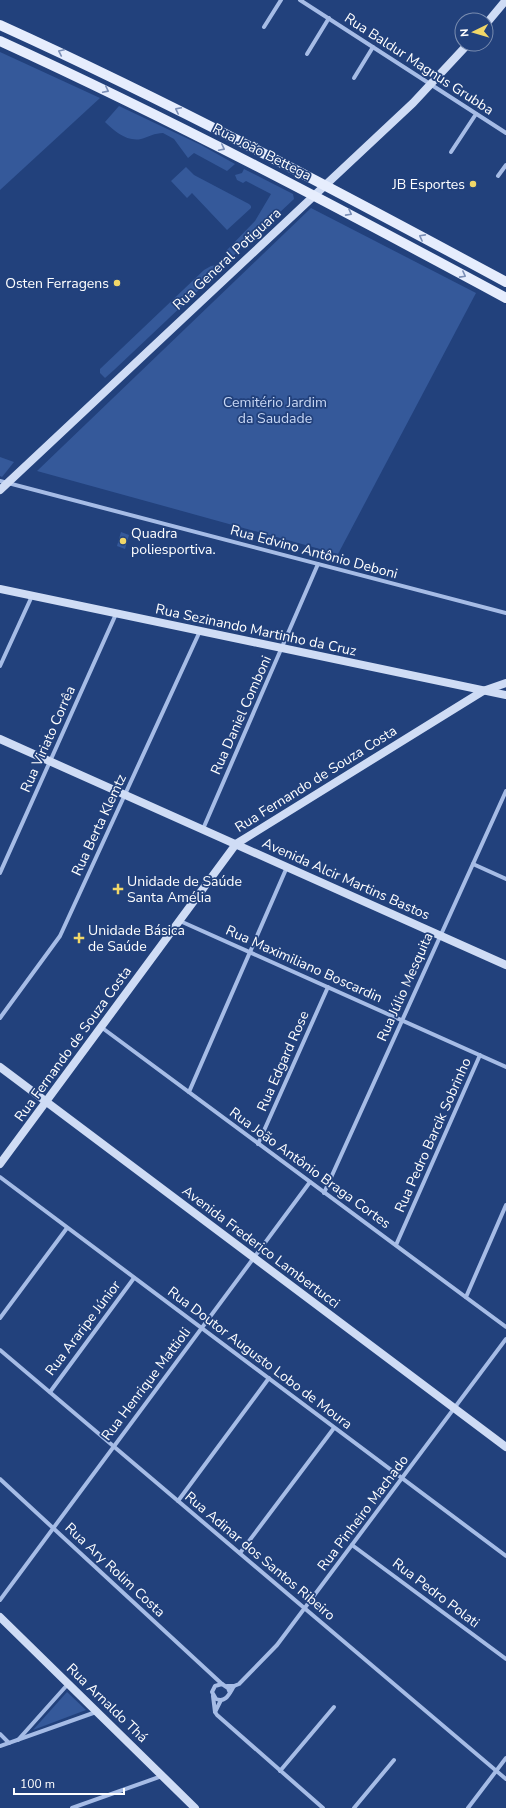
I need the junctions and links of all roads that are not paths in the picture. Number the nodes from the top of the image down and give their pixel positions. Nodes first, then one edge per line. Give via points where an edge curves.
1 (281, 0) edge
2 (300, 0) edge
3 (506, 0) edge
4 (494, 14) edge
5 (329, 18) junction
6 (0, 24) edge
7 (264, 27) dead end
8 (0, 41) edge
9 (373, 46) junction
10 (461, 52) edge
11 (307, 54) dead end
12 (76, 60) junction
13 (92, 67) junction
14 (71, 73) junction
15 (354, 78) dead end
16 (86, 80) junction
17 (432, 84) junction
18 (476, 114) junction
19 (506, 134) edge
20 (451, 152) dead end
21 (506, 165) edge
22 (498, 176) dead end
23 (326, 184) junction
24 (315, 195) junction
25 (506, 282) edge
26 (506, 298) edge
27 (4, 482) edge
28 (0, 490) edge
29 (318, 564) junction
30 (0, 589) edge
31 (32, 596) junction
32 (116, 614) junction
33 (506, 614) edge
34 (200, 631) junction
35 (282, 648) junction
36 (0, 666) edge
37 (506, 683) edge
38 (483, 690) junction
39 (506, 695) edge
40 (0, 739) edge
41 (50, 761) junction
42 (125, 795) junction
43 (505, 795) edge
44 (203, 830) junction
45 (236, 844) junction
46 (473, 864) junction
47 (287, 867) junction
48 (0, 872) edge
49 (506, 879) edge
50 (180, 921) junction
51 (441, 936) junction
52 (250, 953) junction
53 (506, 965) edge
54 (328, 987) junction
55 (0, 1018) edge
56 (402, 1020) junction
57 (101, 1027) junction
58 (480, 1055) junction
59 (506, 1067) edge
60 (0, 1068) edge
61 (189, 1092) junction
62 (46, 1102) junction
63 (258, 1144) junction
64 (0, 1164) edge
65 (0, 1178) edge
66 (310, 1182) junction
67 (324, 1193) junction
68 (506, 1205) edge
69 (67, 1228) junction
70 (396, 1245) junction
71 (254, 1258) junction
72 (134, 1278) junction
73 (466, 1297) junction
74 (0, 1318) edge
75 (506, 1327) edge
76 (202, 1328) junction
77 (506, 1340) edge
78 (0, 1350) edge
79 (269, 1378) junction
80 (50, 1392) junction
81 (454, 1408) junction
82 (334, 1428) junction
83 (114, 1446) junction
84 (506, 1447) edge
85 (0, 1478) edge
86 (402, 1478) junction
87 (178, 1500) junction
88 (54, 1527) junction
89 (352, 1545) junction
90 (240, 1553) junction
91 (506, 1556) edge
92 (0, 1600) edge
93 (305, 1608) junction
94 (0, 1617) edge
95 (506, 1659) edge
96 (215, 1678) junction
97 (68, 1684) junction
98 (222, 1684) junction
99 (215, 1686) junction
100 (226, 1686) junction
101 (234, 1686) junction
102 (230, 1693) junction
103 (213, 1696) junction
104 (222, 1700) junction
105 (334, 1707) dead end
106 (97, 1712) junction
107 (215, 1712) junction
108 (0, 1734) edge
109 (18, 1740) junction
110 (9, 1743) junction
111 (0, 1746) edge
112 (506, 1758) edge
113 (394, 1760) dead end
114 (280, 1771) junction
115 (497, 1771) junction
116 (162, 1776) junction
117 (506, 1779) edge
118 (72, 1808) edge
119 (195, 1808) edge
120 (323, 1808) edge
121 (354, 1808) edge
122 (468, 1808) edge

1 - 7 street
2 - 5 street, Rua Baldur Magnus Grubba
3 - 4 street
5 - 9 street, Rua Baldur Magnus Grubba
5 - 11 street
12 -> 6 main road, Rua João Bettega
8 - 14 main road, Rua João Bettega
9 - 15 street
9 - 17 street, Rua Baldur Magnus Grubba
10 - 17 street, Rua General Potiguara
12 - 13 main road, Rua João Bettega
12 - 14 main road
13 - 16 main road
23 -> 13 main road, Rua João Bettega
14 - 16 main road, Rua João Bettega
16 -> 24 main road, Rua João Bettega
17 - 18 street, Rua Baldur Magnus Grubba via 445,96
17 - 23 street, Rua General Potiguara
18 - 19 street, Rua Baldur Magnus Grubba
18 - 20 street
21 - 22 street
23 - 24 street, Rua General Potiguara
25 -> 23 main road, Rua João Bettega
24 -> 26 main road, Rua João Bettega
24 - 27 street, Rua General Potiguara
27 - 28 street, Rua General Potiguara
27 - 29 street, Rua Edvino Antônio Deboni
29 - 33 street, Rua Edvino Antônio Deboni
29 - 35 street, Rua Daniel Comboni
30 - 31 street, Rua Sezinando Martinho da Cruz
31 - 32 street, Rua Sezinando Martinho da Cruz
31 - 36 street
32 - 34 street, Rua Sezinando Martinho da Cruz
32 - 41 street, Rua Viriato Corrêa
34 - 35 street, Rua Sezinando Martinho da Cruz
34 - 42 street, Rua Berta Klemtz
35 - 38 street, Rua Sezinando Martinho da Cruz
35 - 44 street, Rua Daniel Comboni
37 - 38 street, Rua Fernando de Souza Costa
38 - 39 street, Rua Sezinando Martinho da Cruz
38 - 45 street, Rua Fernando de Souza Costa
40 - 41 street, Avenida Alcir Martins Bastos
41 - 42 street, Avenida Alcir Martins Bastos
41 - 48 street, Rua Viriato Corrêa
42 - 44 street, Avenida Alcir Martins Bastos
42 - 55 street, Rua Berta Klemtz via 60,938
43 - 46 street, Rua Júlio Mesquita
44 - 45 street, Avenida Alcir Martins Bastos
45 - 47 street, Avenida Alcir Martins Bastos
45 - 50 street, Rua Fernando de Souza Costa
46 - 49 street
46 - 51 street, Rua Júlio Mesquita
47 - 51 street, Avenida Alcir Martins Bastos
47 - 52 street
50 - 52 street, Rua Maximiliano Boscardin
50 - 57 street, Rua Fernando de Souza Costa
51 - 53 street, Avenida Alcir Martins Bastos
51 - 56 street, Rua Júlio Mesquita
52 - 54 street, Rua Maximiliano Boscardin
52 - 61 street
54 - 56 street, Rua Maximiliano Boscardin
54 - 63 street, Rua Edgard Rose
56 - 58 street, Rua Maximiliano Boscardin
56 - 67 street, Rua Júlio Mesquita
57 - 61 street, Rua João Antônio Braga Cortes
57 - 62 street, Rua Fernando de Souza Costa
58 - 59 street, Rua Maximiliano Boscardin
58 - 70 street, Rua Pedro Barcik Sobrinho
60 - 62 street, Avenida Frederico Lambertucci
61 - 63 street, Rua João Antônio Braga Cortes
62 - 64 street, Rua Fernando de Souza Costa
62 - 71 street, Avenida Frederico Lambertucci
63 - 66 street, Rua João Antônio Braga Cortes
65 - 69 street, Rua Doutor Augusto Lobo de Moura
66 - 67 street, Rua João Antônio Braga Cortes
66 - 71 street, Rua Henrique Mattioli
67 - 70 street, Rua João Antônio Braga Cortes
68 - 73 street
69 - 72 street, Rua Doutor Augusto Lobo de Moura
69 - 74 street
70 - 73 street, Rua João Antônio Braga Cortes
71 - 76 street, Rua Henrique Mattioli
71 - 81 street, Avenida Frederico Lambertucci
72 - 76 street, Rua Doutor Augusto Lobo de Moura
72 - 80 street, Rua Araripe Júnior
73 - 75 street, Rua João Antônio Braga Cortes
76 - 79 street, Rua Doutor Augusto Lobo de Moura
76 - 83 street, Rua Henrique Mattioli
77 - 81 street, Rua Pinheiro Machado
78 - 80 street, Rua Adinar dos Santos Ribeiro
79 - 82 street, Rua Doutor Augusto Lobo de Moura
79 - 87 street
80 - 83 street, Rua Adinar dos Santos Ribeiro
81 - 84 street, Avenida Frederico Lambertucci
81 - 86 street, Rua Pinheiro Machado
82 - 86 street, Rua Doutor Augusto Lobo de Moura
82 - 90 street
83 - 87 street, Rua Adinar dos Santos Ribeiro
83 - 88 street, Rua Henrique Mattioli
85 - 88 street, Rua Ary Rolim Costa
86 - 89 street, Rua Pinheiro Machado
86 - 91 street, Rua Doutor Augusto Lobo de Moura
87 - 90 street, Rua Adinar dos Santos Ribeiro
88 - 92 street, Rua Henrique Mattioli
88 - 96 street, Rua Ary Rolim Costa
89 - 93 street, Rua Pinheiro Machado
89 - 95 street, Rua Pedro Polati
90 - 93 street, Rua Adinar dos Santos Ribeiro
93 - 101 street, Rua Pinheiro Machado via 267,1656
93 - 115 street, Rua Adinar dos Santos Ribeiro
94 - 97 street, Rua Arnaldo Thá
96 - 98 street, Rua Ary Rolim Costa
96 - 99 street
97 - 106 street, Rua Arnaldo Thá
97 - 109 street
98 - 99 street
98 - 100 street
99 - 103 street
100 - 101 street
100 - 102 street
101 - 102 street, Rua Pinheiro Machado
102 - 104 street
103 - 104 street
103 - 107 street
104 - 107 street
105 - 114 street
106 - 109 street
106 - 116 street, Rua Arnaldo Thá
107 - 114 street
108 - 110 street
109 - 110 street
110 - 111 street
112 - 115 street
113 - 121 street
114 - 120 street
115 - 117 street, Rua Adinar dos Santos Ribeiro
115 - 122 street
116 - 118 street
116 - 119 street, Rua Arnaldo Thá

